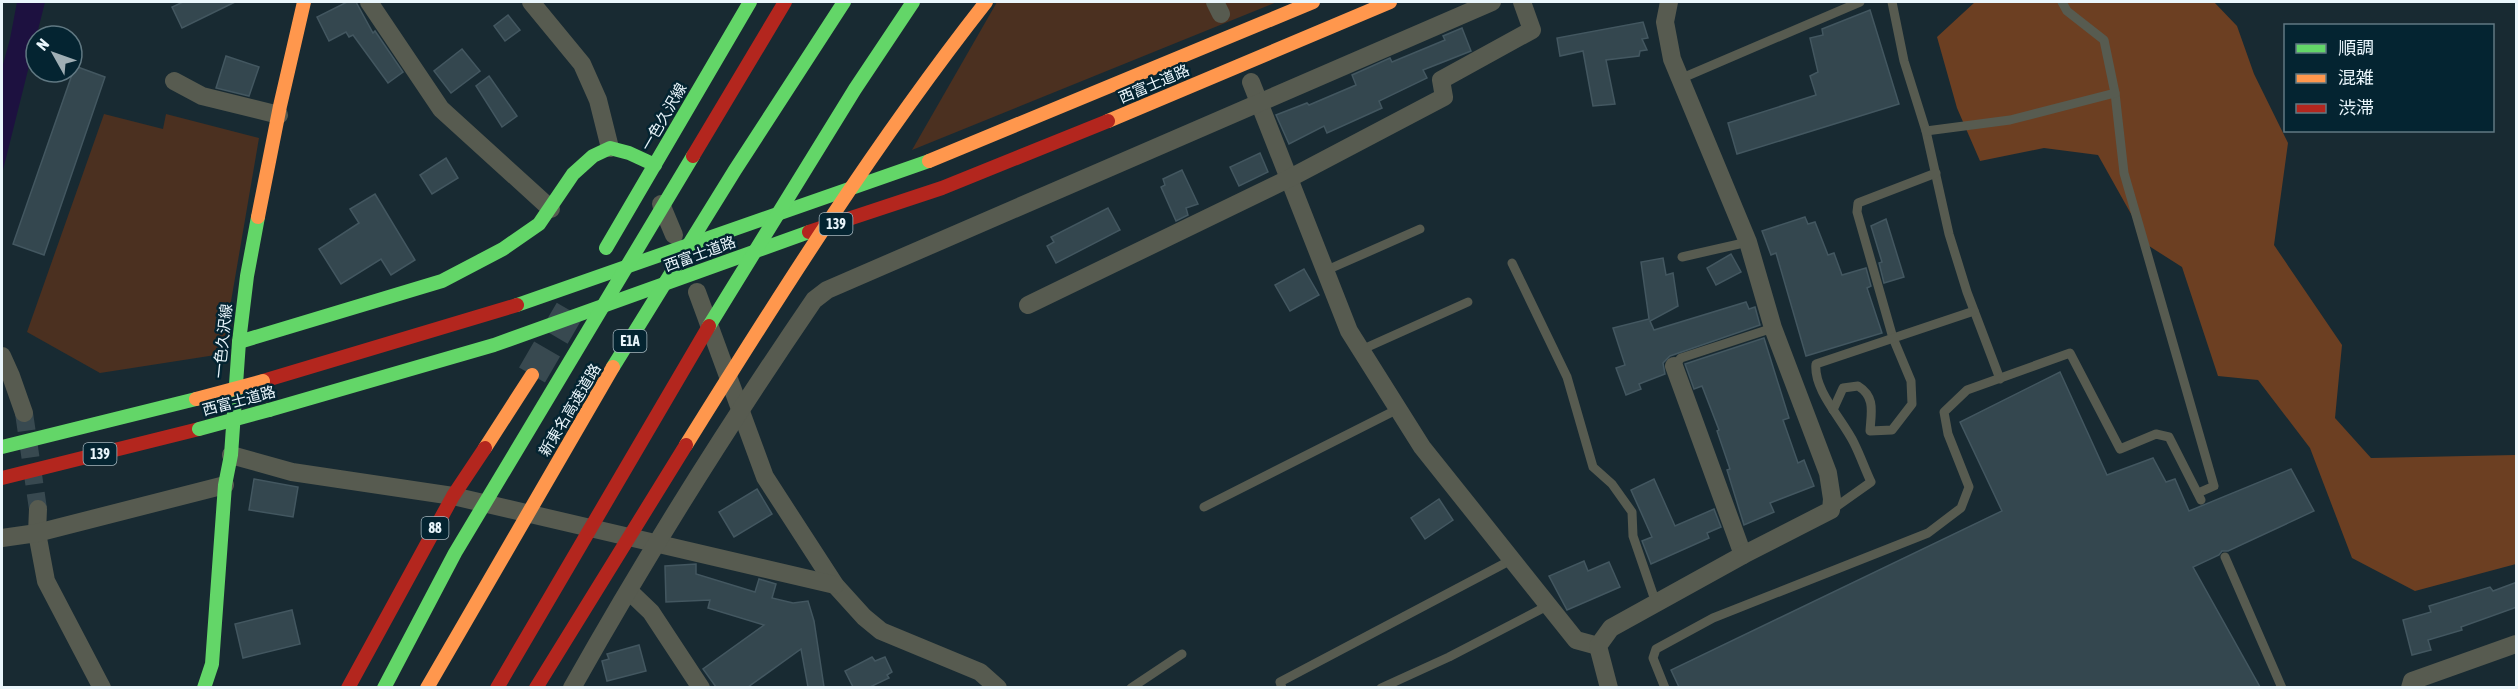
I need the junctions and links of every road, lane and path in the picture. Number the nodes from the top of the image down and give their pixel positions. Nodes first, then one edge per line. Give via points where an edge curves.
1 (304, 2) edge
2 (369, 2) edge
3 (531, 2) edge
4 (750, 2) edge
5 (785, 2) edge
6 (844, 2) edge
7 (913, 2) edge
8 (986, 2) edge
9 (1313, 2) edge
10 (1390, 2) edge
11 (1492, 2) edge
12 (1522, 2) edge
13 (1669, 2) edge
14 (1860, 2) edge
15 (1892, 2) edge
16 (2062, 2) edge
17 (1680, 79) junction
18 (174, 81) dead end
19 (1251, 82) dead end
20 (2115, 93) junction
21 (1260, 104) junction
22 (279, 115) junction
23 (1926, 131) junction
24 (610, 148) junction
25 (652, 170) junction
26 (1936, 173) junction
27 (1290, 178) junction
28 (551, 209) junction
29 (1420, 229) dead end
30 (674, 236) dead end
31 (1748, 242) junction
32 (606, 248) dead end
33 (1682, 257) dead end
34 (1512, 263) dead end
35 (1327, 270) junction
36 (697, 292) dead end
37 (1468, 302) dead end
38 (1028, 305) dead end
39 (1974, 311) junction
40 (1773, 328) junction
41 (1893, 338) junction
42 (238, 342) junction
43 (1361, 350) junction
44 (2, 356) edge
45 (1674, 366) joint
46 (532, 375) tunnel mouth
47 (2000, 379) junction
48 (1398, 409) junction
49 (738, 410) junction
50 (1833, 410) junction
51 (24, 413) tunnel mouth
52 (1870, 431) junction
53 (1853, 440) junction
54 (2, 447) edge
55 (231, 455) junction
56 (2, 478) edge
57 (225, 485) junction
58 (453, 496) junction
59 (1204, 507) dead end
60 (38, 509) tunnel mouth
61 (1831, 510) junction
62 (37, 533) junction
63 (2, 538) edge
64 (654, 544) junction
65 (1743, 555) junction
66 (2225, 557) dead end
67 (1513, 559) junction
68 (835, 585) junction
69 (629, 591) junction
70 (1656, 603) junction
71 (1549, 605) junction
72 (2517, 644) edge
73 (1598, 646) junction
74 (1182, 654) dead end
75 (583, 668) junction
76 (102, 687) edge
77 (204, 687) edge
78 (348, 687) edge
79 (384, 687) edge
80 (427, 687) edge
81 (497, 687) edge
82 (536, 687) edge
83 (572, 687) edge
84 (590, 687) edge
85 (701, 687) edge
86 (998, 687) edge
87 (1131, 687) edge
88 (1282, 687) edge
89 (1381, 687) edge
90 (1609, 687) edge
91 (1665, 687) edge
92 (2282, 687) edge
93 (2410, 687) edge

1 - 22 main road, 一色久沢線
2 - 28 street via 441,109
3 - 24 street via 582,64 598,100
4 - 25 main road, 一色久沢線
5 - 79 main road, bridge via 455,553
6 - 80 main road, 新東名高速道路 / E1A, bridge via 587,411
7 - 81 main road, bridge via 675,382
8 - 82 main road, bridge via 939,60 858,177 664,478
9 - 54 main road, 西富士道路 / 139, bridge via 937,158 491,314 196,399
10 - 56 main road, 西富士道路 / 139, bridge via 942,188 494,345 199,429
11 - 21 street
12 - 27 street via 1532,30 1441,80 1444,97
13 - 17 street via 1665,22
14 - 17 lane
15 - 23 lane via 1904,61
16 - 20 lane via 2067,11 2104,40
17 - 31 street
18 - 22 street via 202,96
19 - 21 street
20 - 23 lane via 2010,120
20 - 47 lane via 2124,173 2214,486 2199,497 2169,436 2156,434 2120,449 2070,353
21 - 27 street
21 - 49 street via 1066,184 827,290 814,300
22 - 42 main road, 一色久沢線
23 - 26 lane
24 - 25 main road via 629,153
24 - 28 main road via 592,156 573,174
25 - 30 street
25 - 32 main road, 一色久沢線
26 - 39 lane via 1949,234
26 - 41 lane via 1858,203 1857,212
27 - 35 street
27 - 38 street
28 - 42 main road via 539,224 503,249 442,281
29 - 35 lane
31 - 33 lane
31 - 40 street
34 - 70 lane via 1567,376 1593,467 1612,484 1632,512 1633,536
35 - 43 street via 1350,332
36 - 49 street
37 - 43 lane
39 - 41 lane
39 - 47 lane
40 - 45 lane via 1681,358
40 - 61 street via 1828,473
41 - 50 lane via 1816,364 1815,374
41 - 52 lane via 1911,381 1912,404 1892,430
42 - 55 main road, 一色久沢線
43 - 48 street
44 - 51 street
45 - 65 street
46 - 58 main road, 88
47 - 91 lane via 1967,390 1944,412 1948,434 1969,488 1961,508 1928,533 1713,618 1656,649 1653,657
48 - 59 lane
48 - 67 street via 1422,447
49 - 64 street
49 - 68 street via 765,477
50 - 52 lane via 1843,388 1858,386 1865,390 1872,404
50 - 53 lane
52 - 53 lane
53 - 61 lane via 1871,482
55 - 57 main road, 一色久沢線
55 - 58 street via 292,472
57 - 62 street
57 - 77 main road, 一色久沢線 via 212,664
58 - 64 street
58 - 78 main road, 88
60 - 62 street
61 - 65 street
62 - 63 street
62 - 76 street via 46,581
64 - 68 street
64 - 69 street
65 - 70 street
66 - 92 lane
67 - 71 street
67 - 88 lane via 1280,682
68 - 86 street via 881,631 980,672
69 - 75 street
69 - 85 street via 651,612
70 - 73 street via 1611,628
71 - 73 street via 1576,640
71 - 89 lane
72 - 93 street via 2412,681
73 - 90 street
74 - 87 lane
75 - 83 street
75 - 84 street

